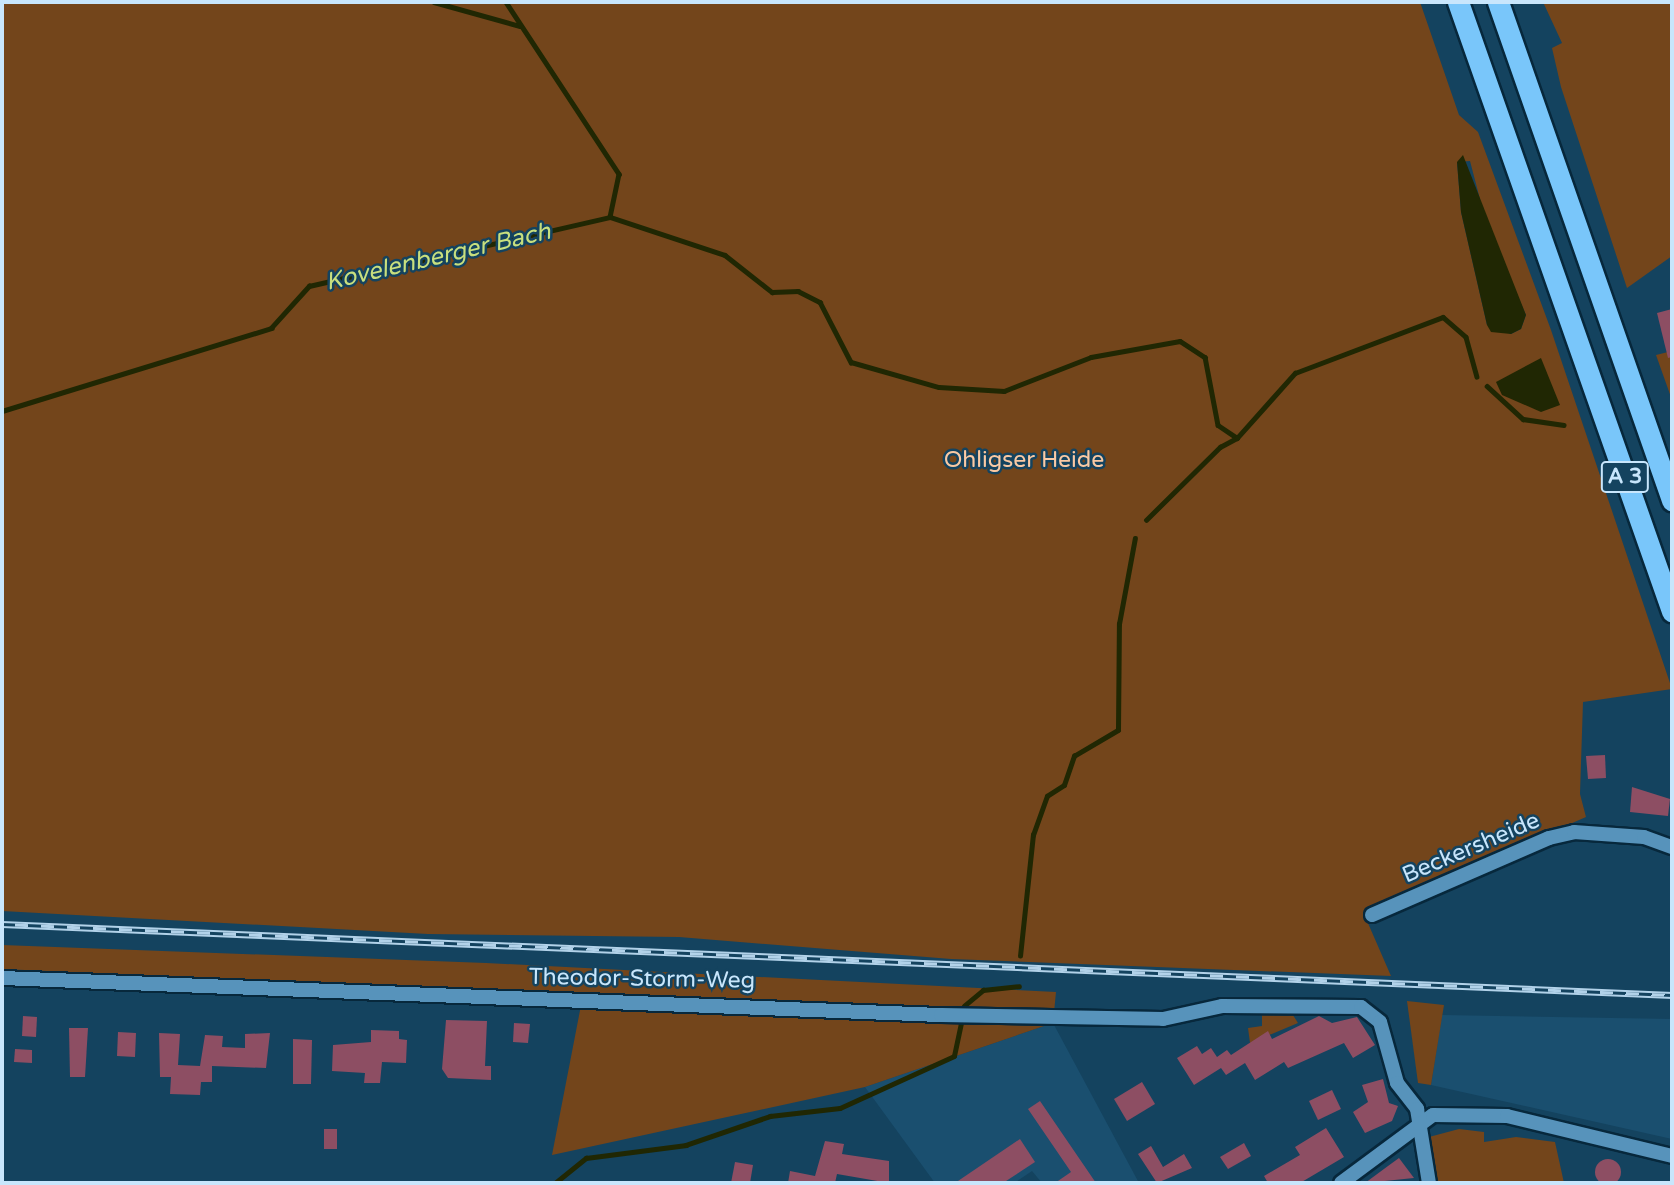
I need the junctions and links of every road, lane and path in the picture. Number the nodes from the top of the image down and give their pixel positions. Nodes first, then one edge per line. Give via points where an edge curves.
1 (1458, 2) edge
2 (1499, 2) edge
3 (1672, 500) edge
4 (1672, 611) edge
5 (1672, 846) edge
6 (1372, 915) dead end
7 (2, 978) edge
8 (1417, 1126) junction
9 (1672, 1156) edge
10 (1341, 1183) edge
11 (1429, 1183) edge

1 - 4 highway, A 3
2 - 3 highway, A 3
5 - 6 street, Beckersheide via 1644,837 1562,835
7 - 8 street, Theodor-Storm-Weg via 1163,1020 1222,1006 1345,1005 1373,1013 1397,1083 1417,1110
8 - 9 street via 1433,1115 1507,1116
8 - 10 street
8 - 11 street

